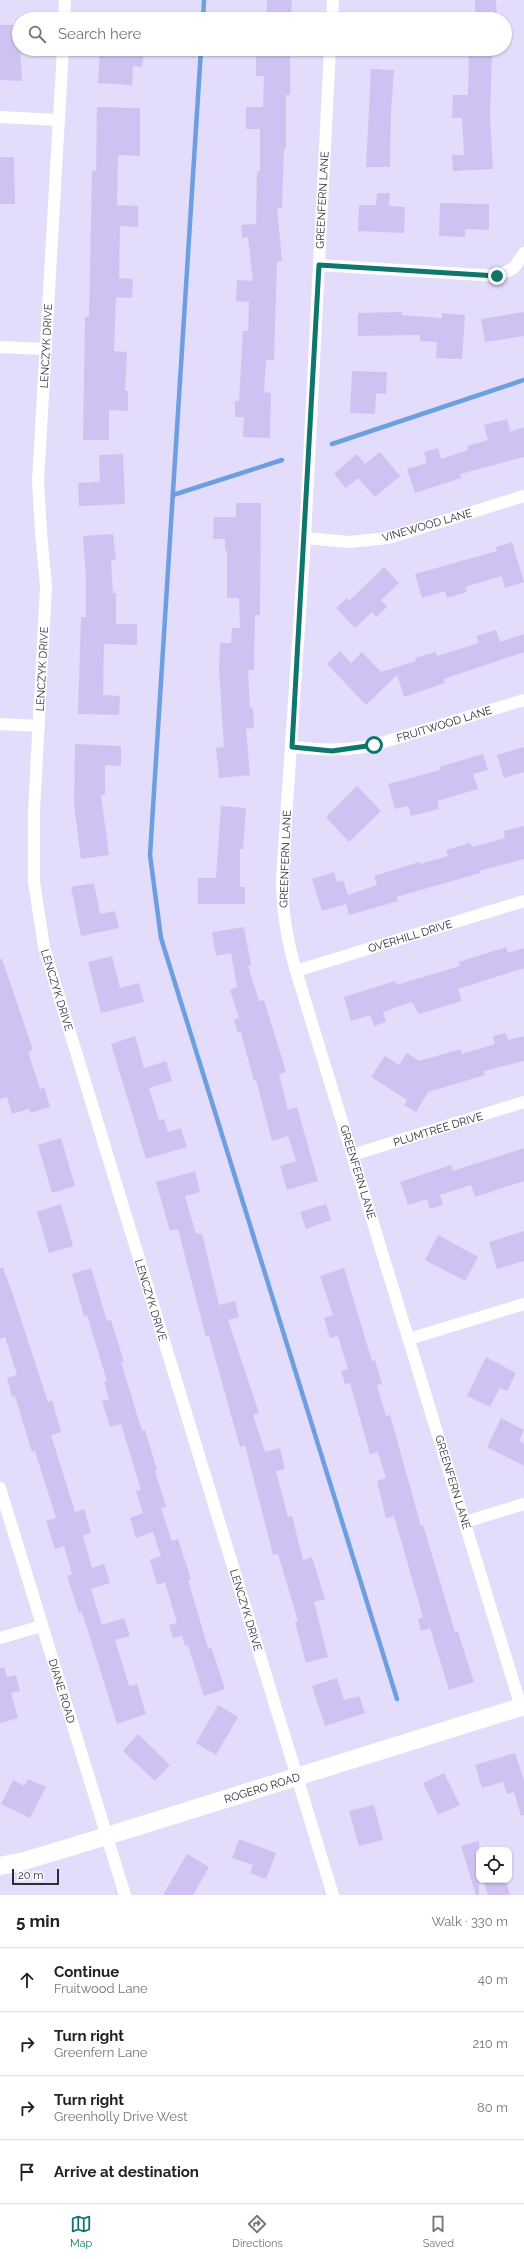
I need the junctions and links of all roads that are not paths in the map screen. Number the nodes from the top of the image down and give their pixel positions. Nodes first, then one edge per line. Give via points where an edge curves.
1 (65, 0) edge
2 (333, 0) edge
3 (64, 12) edge
4 (332, 12) edge
5 (63, 56) edge
6 (330, 56) edge
7 (0, 117) edge
8 (58, 120) junction
9 (524, 253) edge
10 (319, 265) junction
11 (0, 347) edge
12 (45, 349) junction
13 (524, 496) edge
14 (305, 538) junction
15 (524, 700) edge
16 (0, 724) edge
17 (39, 726) junction
18 (292, 747) junction
19 (524, 901) edge
20 (296, 971) junction
21 (524, 1102) edge
22 (352, 1155) junction
23 (524, 1304) edge
24 (409, 1340) junction
25 (0, 1488) edge
26 (524, 1504) edge
27 (465, 1522) junction
28 (42, 1626) junction
29 (0, 1638) edge
30 (523, 1706) edge
31 (296, 1777) junction
32 (107, 1836) junction
33 (0, 1866) edge
34 (125, 1895) edge
35 (333, 1895) edge

1 - 3 street
2 - 4 street
5 - 8 street, LENCZYK DRIVE
6 - 10 street, GREENFERN LANE
7 - 8 street
8 - 12 street, LENCZYK DRIVE
9 - 10 street via 514,268 497,276
10 - 14 street, GREENFERN LANE
11 - 12 street
12 - 17 street, LENCZYK DRIVE via 38,481 46,586
13 - 14 street, VINEWOOD LANE via 388,538 349,542
14 - 18 street, GREENFERN LANE
15 - 18 street, FRUITWOOD LANE via 367,746 332,751
16 - 17 street
17 - 31 street, LENCZYK DRIVE via 34,811 34,882 44,947
18 - 20 street, GREENFERN LANE via 282,909 286,939
19 - 20 street, OVERHILL DRIVE
20 - 22 street, GREENFERN LANE
21 - 22 street, PLUMTREE DRIVE
22 - 24 street, GREENFERN LANE
23 - 24 street
24 - 27 street, GREENFERN LANE
25 - 28 street, DIANE ROAD
26 - 27 street
27 - 30 street, GREENFERN LANE
28 - 29 street
28 - 32 street, DIANE ROAD
30 - 31 street, ROGERO ROAD
31 - 32 street, ROGERO ROAD
31 - 35 street, LENCZYK DRIVE
32 - 33 street, ROGERO ROAD
32 - 34 street, DIANE ROAD

